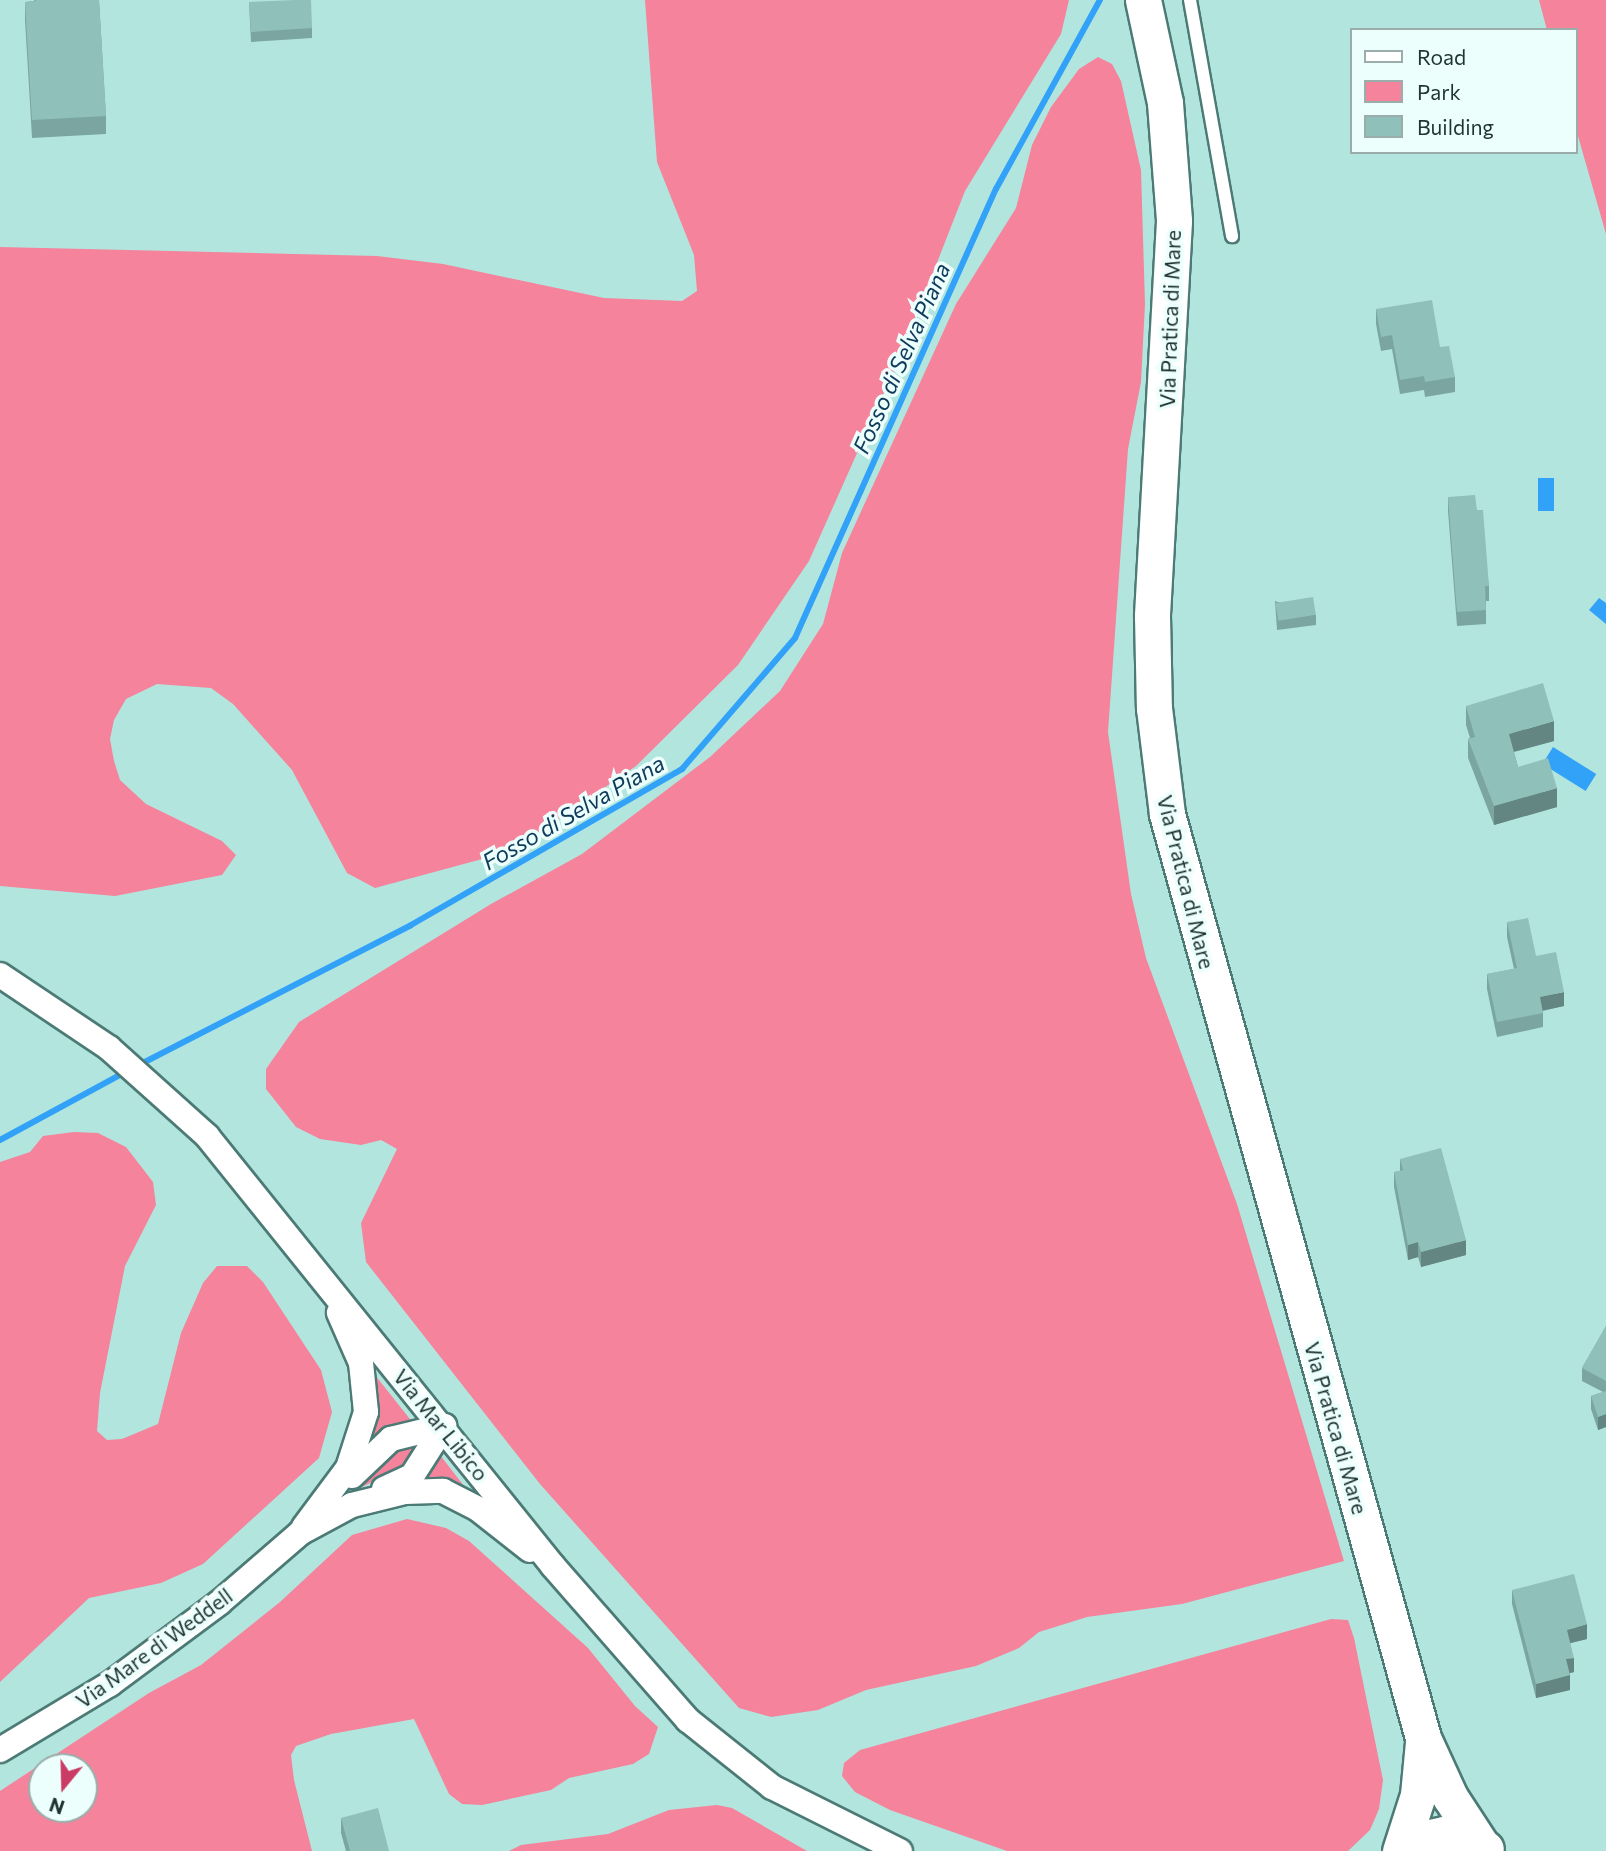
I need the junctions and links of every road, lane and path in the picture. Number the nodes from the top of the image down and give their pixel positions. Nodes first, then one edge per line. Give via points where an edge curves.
1 (1143, 0) edge
2 (1189, 0) edge
3 (1232, 236) dead end
4 (0, 975) edge
5 (329, 1288) junction
6 (444, 1426) junction
7 (300, 1533) junction
8 (553, 1566) junction
9 (1423, 1738) junction
10 (0, 1750) edge
11 (1484, 1847) edge
12 (900, 1851) edge
13 (1400, 1851) edge
14 (1406, 1851) edge

1 - 9 street, Via Pratica di Mare via 1165,103 1174,222 1152,617 1162,786 1185,893
2 - 3 lane via 1214,117
4 - 5 street, Via Mar Libico via 109,1048 160,1091 237,1171
5 - 6 street, Via Mar Libico
5 - 7 street, Via Mare di Weddell via 361,1363 366,1412 348,1468
6 - 7 street via 412,1476 370,1492
6 - 7 street via 391,1439 371,1454
6 - 8 street, Via Mar Libico
7 - 8 street, Via Mare di Weddell via 364,1501 405,1492 443,1491 478,1508
7 - 10 street, Via Mare di Weddell via 162,1646 51,1722
8 - 12 street, Via Mar Libico via 657,1689 707,1738 772,1787
9 - 11 street, Via Pratica di Mare via 1450,1797
9 - 13 street, Via Pratica di Mare via 1418,1795
11 - 14 street via 1444,1834 1425,1838

